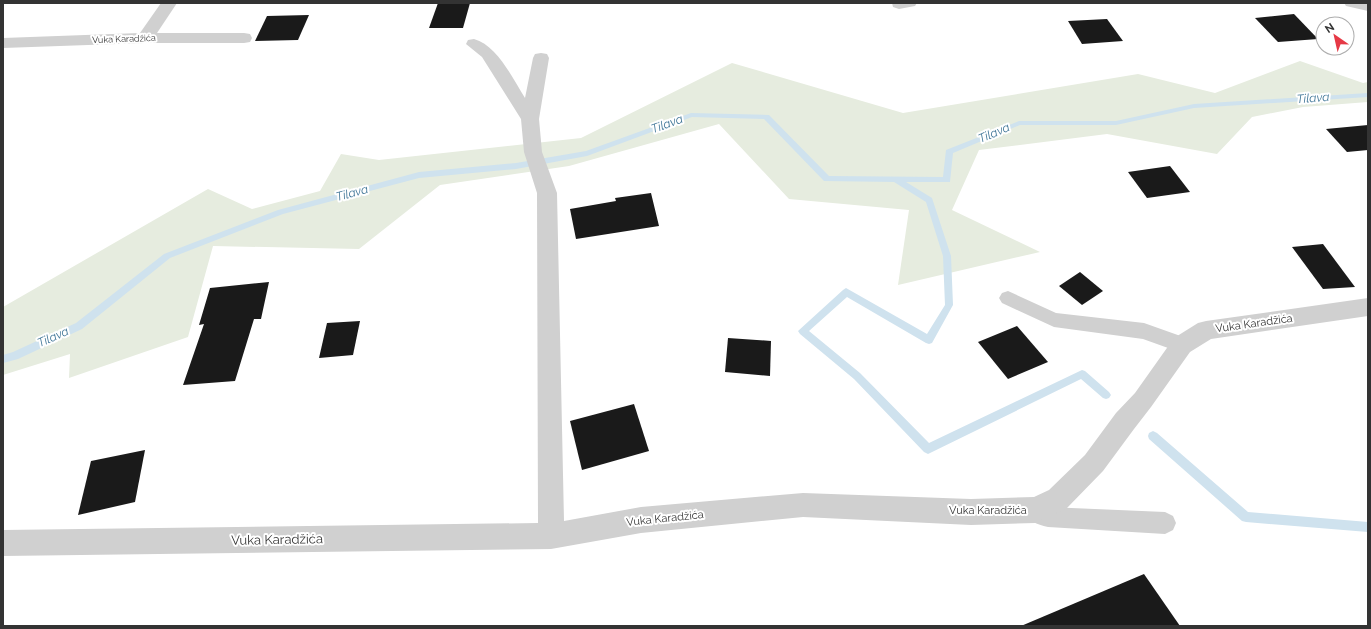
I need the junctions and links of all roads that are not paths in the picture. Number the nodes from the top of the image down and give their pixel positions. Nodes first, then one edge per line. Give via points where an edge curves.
1 (169, 3) edge
2 (1352, 3) edge
3 (1368, 6) edge
4 (145, 38) junction
5 (244, 38) dead end
6 (3, 43) edge
7 (474, 44) dead end
8 (541, 58) dead end
9 (530, 119) junction
10 (1008, 298) dead end
11 (1368, 307) edge
12 (1182, 345) junction
13 (1035, 510) junction
14 (1165, 523) dead end
15 (551, 536) junction
16 (3, 543) edge

1 - 4 street
2 - 3 street
4 - 5 street, Vuka Karadžića
4 - 6 street, Vuka Karadžića
7 - 9 street via 488,54
8 - 9 street
9 - 15 street via 533,152 547,193
10 - 12 lane via 1054,320 1144,331
11 - 12 street, Vuka Karadžića via 1206,330
12 - 13 street, Vuka Karadžića via 1094,463 1058,499
13 - 14 lane via 1048,517
13 - 15 street, Vuka Karadžića via 970,512 803,505 641,520
15 - 16 street, Vuka Karadžića

